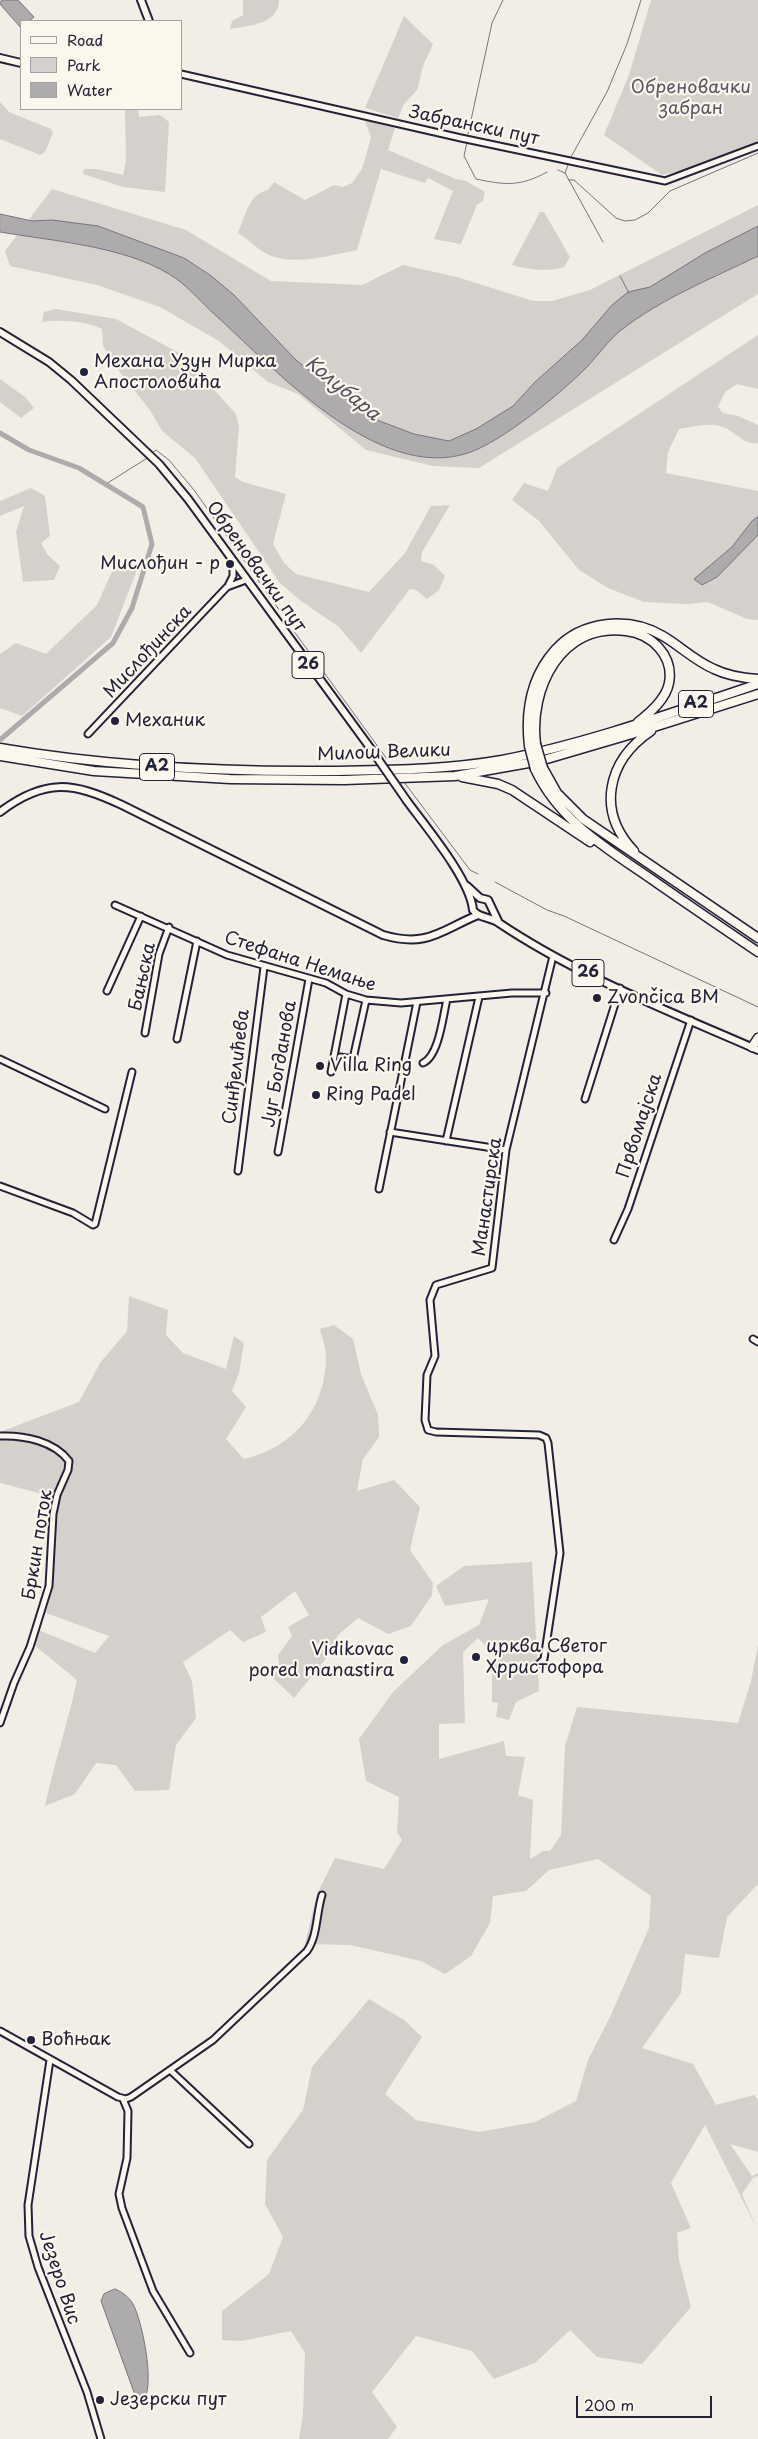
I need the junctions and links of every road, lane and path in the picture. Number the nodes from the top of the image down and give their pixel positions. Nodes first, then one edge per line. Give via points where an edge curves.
1 (142, 0) edge
2 (150, 20) edge
3 (0, 58) edge
4 (20, 63) edge
5 (182, 74) edge
6 (758, 146) edge
7 (0, 332) edge
8 (233, 562) junction
9 (246, 580) junction
10 (227, 588) junction
11 (758, 679) edge
12 (758, 684) edge
13 (758, 694) edge
14 (635, 724) junction
15 (659, 726) junction
16 (88, 734) dead end
17 (533, 745) junction
18 (0, 748) edge
19 (0, 756) edge
20 (539, 768) junction
21 (456, 776) junction
22 (0, 812) edge
23 (620, 858) junction
24 (645, 861) junction
25 (463, 883) junction
26 (480, 898) junction
27 (115, 905) dead end
28 (473, 905) junction
29 (491, 906) junction
30 (482, 915) junction
31 (141, 916) junction
32 (499, 922) junction
33 (457, 926) junction
34 (169, 928) junction
35 (758, 938) edge
36 (197, 941) junction
37 (758, 952) edge
38 (553, 956) junction
39 (264, 967) junction
40 (308, 979) junction
41 (620, 988) junction
42 (107, 991) dead end
43 (546, 993) junction
44 (346, 994) junction
45 (479, 997) junction
46 (366, 1000) junction
47 (447, 1000) junction
48 (417, 1002) junction
49 (691, 1020) junction
50 (145, 1033) dead end
51 (758, 1038) edge
52 (177, 1040) dead end
53 (755, 1048) edge
54 (340, 1057) dead end
55 (0, 1060) edge
56 (424, 1063) dead end
57 (132, 1072) dead end
58 (331, 1072) dead end
59 (585, 1099) dead end
60 (105, 1109) dead end
61 (390, 1132) junction
62 (446, 1141) junction
63 (506, 1150) junction
64 (278, 1152) dead end
65 (238, 1171) dead end
66 (0, 1186) edge
67 (379, 1189) dead end
68 (614, 1240) dead end
69 (0, 1436) edge
70 (500, 1669) dead end
71 (0, 1723) edge
72 (322, 1895) dead end
73 (0, 2031) edge
74 (50, 2060) junction
75 (170, 2070) junction
76 (123, 2099) junction
77 (249, 2144) dead end
78 (190, 2353) dead end
79 (101, 2439) edge

1 - 2 main road
3 - 4 main road
5 - 6 street, Забрански пут via 665,181
7 - 8 main road, Обреновачки пут / 26 via 59,369 148,452 188,499
8 - 9 main road, Обреновачки пут / 26
8 - 10 street, Мислођинска via 233,576
9 - 10 street, Мислођинска
9 - 25 main road, Обреновачки пут / 26, bridge via 371,749
10 - 16 street, Мислођинска
11 - 17 highway via 732,676 714,669 662,635 640,626 610,624 592,628 572,636 540,672 529,710
12 - 14 highway, Милош Велики / A2
13 - 15 highway, Милош Велики / A2
14 - 17 highway via 655,707 665,692 669,684 668,663 658,646 644,636 625,630 604,631 572,645 548,671 536,709
14 - 18 highway, Милош Велики / A2 via 535,753 420,770 182,769 63,758
15 - 21 highway, Милош Велики / A2 via 540,761
15 - 24 highway via 627,752 611,787 612,812 618,830
17 - 20 highway, bridge
19 - 21 highway, Милош Велики / A2 via 94,771 230,779 344,780
20 - 23 highway via 546,790 559,808
20 - 24 highway via 574,811
21 - 23 highway via 512,790 608,854
22 - 33 main road via 15,800 39,789 67,786 86,789 383,935 421,939
23 - 37 highway
24 - 35 highway
25 - 26 main road, Обреновачки пут / 26
25 - 28 main road, Обреновачки пут / 26
26 - 28 main road
26 - 29 main road, 26 via 488,900
27 - 31 street, Стефана Немање
28 - 30 main road, 26
28 - 33 main road
29 - 30 main road via 490,911
29 - 32 main road, 26
30 - 32 main road, 26
30 - 33 main road
31 - 34 street, Стефана Немање
31 - 42 street
32 - 38 main road, 26
34 - 36 street, Стефана Немање
34 - 50 street, Бањска via 159,954
36 - 39 street, Стефана Немање via 226,955
36 - 52 street
38 - 41 main road, 26
38 - 43 street, Манастирска
39 - 40 street, Стефана Немање
39 - 65 street, Синђелићева
40 - 44 street, Стефана Немање via 340,988
40 - 64 street, Југ Богданова
41 - 49 main road, 26
41 - 59 street
43 - 45 street, Стефана Немање
43 - 63 street, Манастирска
44 - 46 street, Стефана Немање
44 - 58 street
45 - 47 street, Стефана Немање
45 - 62 street
46 - 48 street, Стефана Немање
46 - 54 street via 353,1059
47 - 48 street, Стефана Немање
47 - 56 street via 436,1049
48 - 61 street
49 - 53 main road, 26
49 - 68 street, Првомајска via 628,1209
51 - 53 highway
55 - 60 street
57 - 66 street via 96,1224
61 - 62 street
61 - 67 street
62 - 63 street
63 - 70 street, Манастирска via 492,1268 436,1285 430,1300 434,1356 427,1375 425,1420 428,1430 436,1432 539,1436 548,1440 560,1552 544,1658 536,1667
69 - 71 street, Бркин поток via 43,1442 62,1452 69,1461 53,1514 47,1593
72 - 75 street via 313,1942 307,1950 213,2040
73 - 74 street
74 - 76 street
74 - 79 street, Језеро Вис via 28,2205 29,2236
75 - 76 street
75 - 77 street
76 - 78 street via 128,2111 126,2158 119,2194 122,2208 154,2291

